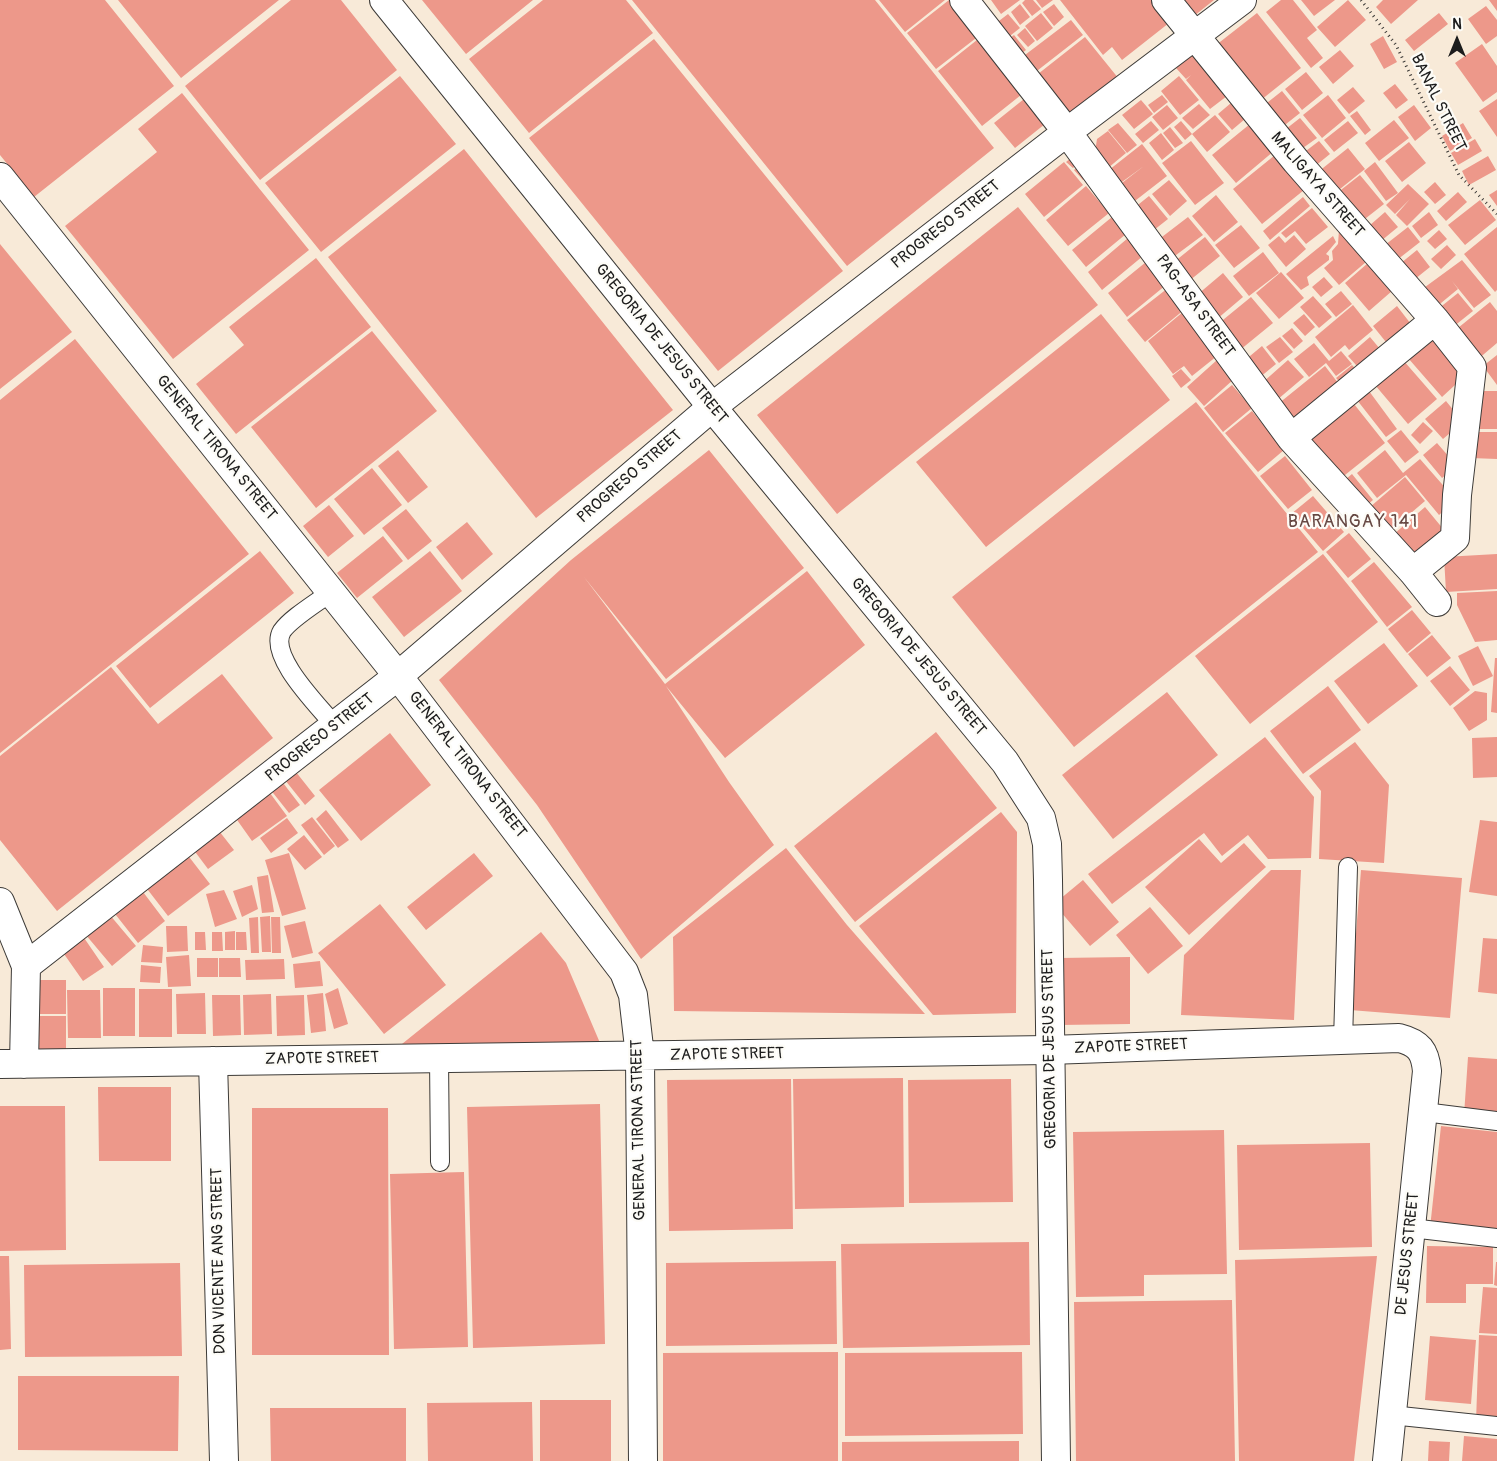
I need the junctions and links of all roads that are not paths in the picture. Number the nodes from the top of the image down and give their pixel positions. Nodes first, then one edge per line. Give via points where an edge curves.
1 (384, 0) edge
2 (964, 0) edge
3 (1166, 0) edge
4 (1242, 0) edge
5 (1196, 37) junction
6 (1067, 132) junction
7 (0, 178) edge
8 (1435, 320) junction
9 (712, 407) junction
10 (1290, 438) junction
11 (1413, 572) junction
12 (331, 592) junction
13 (1437, 602) dead end
14 (398, 676) junction
15 (335, 726) junction
16 (1348, 867) dead end
17 (0, 902) edge
18 (26, 966) junction
19 (1343, 1041) junction
20 (1421, 1047) joint
21 (1049, 1050) junction
22 (640, 1056) junction
23 (439, 1058) junction
24 (214, 1061) junction
25 (12, 1064) edge
26 (1424, 1112) junction
27 (1497, 1121) edge
28 (440, 1162) dead end
29 (1411, 1228) junction
30 (1497, 1238) edge
31 (1392, 1415) junction
32 (1497, 1426) edge
33 (224, 1461) edge
34 (643, 1461) edge
35 (1056, 1461) edge
36 (1387, 1461) edge

1 - 9 street, GREGORIA DE JESUS STREET
2 - 6 street, PAG-ASA STREET
3 - 5 street, MALIGAYA STREET
4 - 5 street, PROGRESO STREET
5 - 6 street, PROGRESO STREET
5 - 8 street, MALIGAYA STREET via 1296,161
6 - 9 street, PROGRESO STREET
6 - 10 street, PAG-ASA STREET
7 - 12 street, GENERAL TIRONA STREET
8 - 10 street
8 - 11 street, MALIGAYA STREET via 1472,367 1455,538
9 - 14 street, PROGRESO STREET
9 - 21 street, GREGORIA DE JESUS STREET via 1005,762 1041,818 1047,844
10 - 11 street, PAG-ASA STREET
11 - 13 street, PAG-ASA STREET
12 - 14 street, GENERAL TIRONA STREET
12 - 15 lane via 283,629 280,646 288,667
14 - 15 street, PROGRESO STREET
14 - 22 street, GENERAL TIRONA STREET via 624,972 633,995
15 - 18 street, PROGRESO STREET
16 - 19 lane
17 - 18 street
18 - 25 street
19 - 20 street, ZAPOTE STREET via 1399,1038
19 - 21 street, ZAPOTE STREET
20 - 26 street, DE JESUS STREET via 1427,1071
21 - 22 street, ZAPOTE STREET
21 - 35 street, GREGORIA DE JESUS STREET
22 - 23 street, ZAPOTE STREET
22 - 34 street, GENERAL TIRONA STREET
23 - 24 street, ZAPOTE STREET
23 - 28 lane
24 - 25 street, ZAPOTE STREET
24 - 33 street, DON VICENTE ANG STREET
26 - 27 lane
26 - 29 street, DE JESUS STREET
29 - 30 lane
29 - 31 street, DE JESUS STREET
31 - 32 lane
31 - 36 street, DE JESUS STREET

